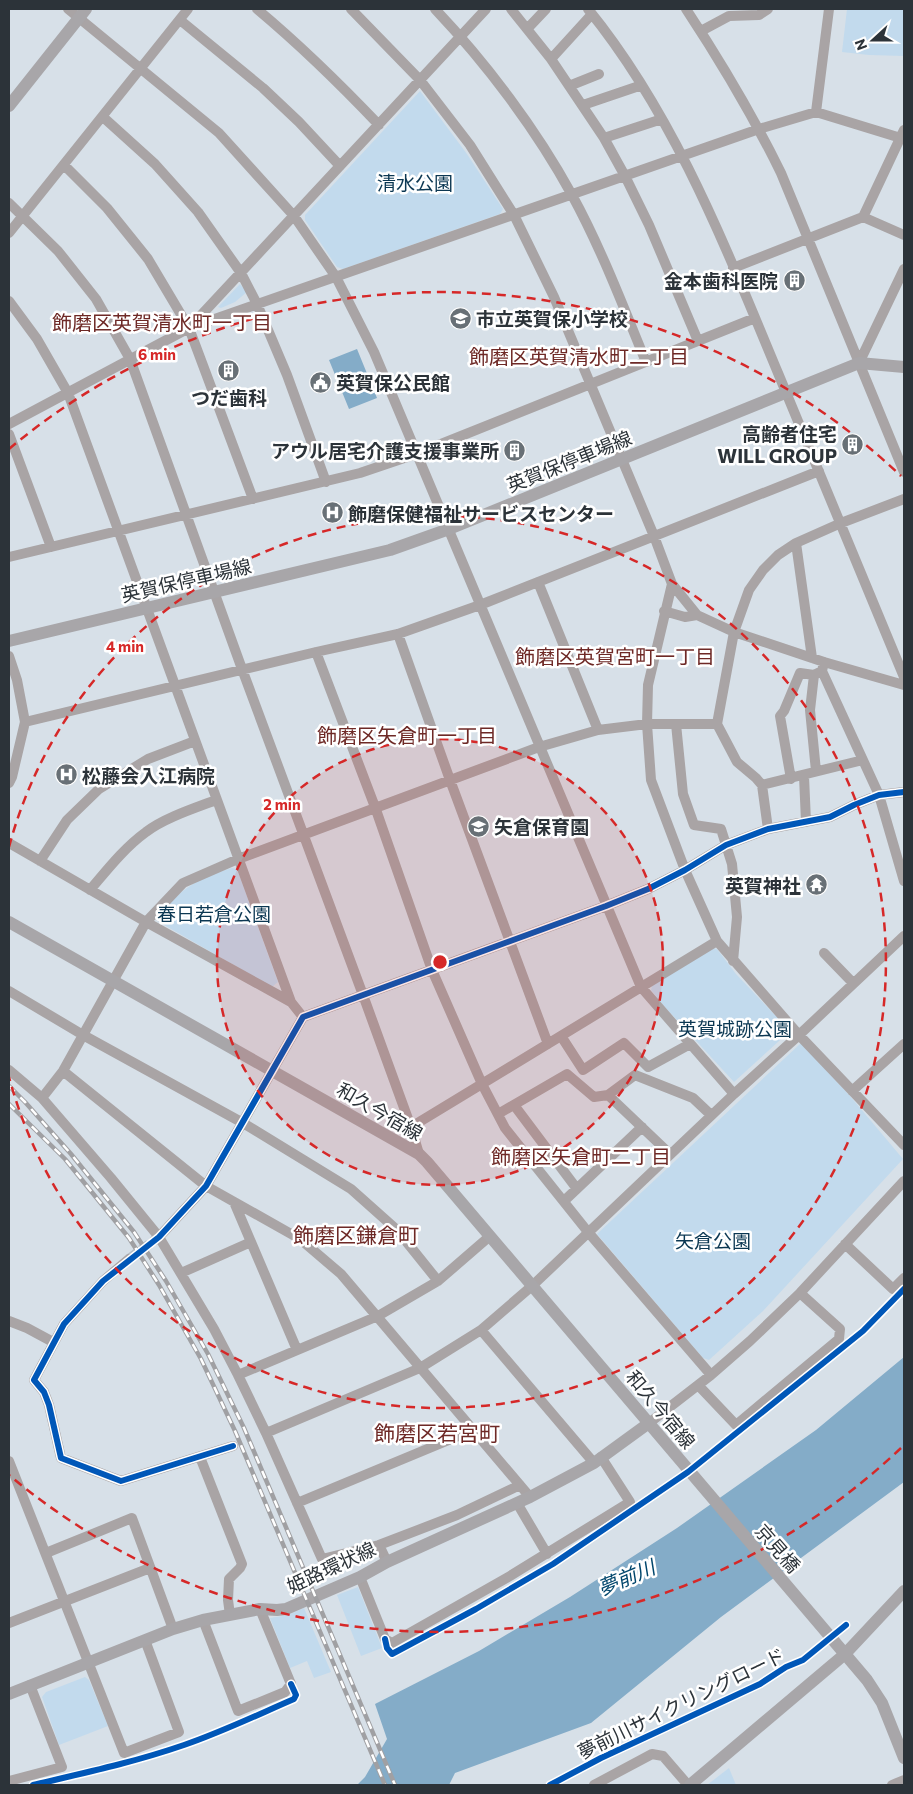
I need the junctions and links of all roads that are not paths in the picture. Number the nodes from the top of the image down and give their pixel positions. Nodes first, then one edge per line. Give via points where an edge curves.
1 (68, 9) edge
2 (188, 9) edge
3 (257, 9) edge
4 (351, 9) edge
5 (435, 9) edge
6 (486, 9) edge
7 (511, 9) edge
8 (546, 9) edge
9 (686, 9) edge
10 (768, 9) edge
11 (829, 9) edge
12 (590, 12) edge
13 (728, 12) edge
14 (83, 13) edge
15 (180, 20) junction
16 (528, 28) junction
17 (701, 32) junction
18 (460, 36) junction
19 (551, 59) junction
20 (140, 68) junction
21 (599, 74) dead end
22 (420, 80) junction
23 (642, 85) junction
24 (569, 86) junction
25 (9, 106) edge
26 (583, 106) junction
27 (816, 112) junction
28 (103, 117) junction
29 (662, 119) junction
30 (379, 125) junction
31 (759, 129) junction
32 (903, 136) edge
33 (604, 138) junction
34 (683, 156) junction
35 (64, 165) junction
36 (340, 166) junction
37 (625, 176) junction
38 (572, 195) junction
39 (9, 203) edge
40 (514, 215) junction
41 (22, 216) junction
42 (294, 216) junction
43 (863, 217) junction
44 (9, 233) edge
45 (904, 235) edge
46 (809, 238) junction
47 (733, 268) junction
48 (904, 269) edge
49 (241, 273) junction
50 (336, 277) junction
51 (9, 301) edge
52 (257, 304) junction
53 (755, 318) junction
54 (189, 328) junction
55 (698, 341) junction
56 (130, 360) junction
57 (646, 362) junction
58 (859, 363) junction
59 (904, 367) edge
60 (591, 383) junction
61 (68, 392) junction
62 (786, 393) junction
63 (9, 424) edge
64 (9, 434) edge
65 (416, 454) junction
66 (622, 460) junction
67 (819, 471) junction
68 (904, 472) edge
69 (326, 482) junction
70 (253, 499) junction
71 (904, 500) edge
72 (186, 515) junction
73 (841, 523) junction
74 (449, 529) junction
75 (119, 531) junction
76 (654, 536) junction
77 (796, 543) junction
78 (51, 547) junction
79 (9, 557) edge
80 (538, 582) junction
81 (672, 584) junction
82 (216, 593) junction
83 (480, 605) junction
84 (147, 608) junction
85 (664, 611) junction
86 (697, 615) junction
87 (734, 632) junction
88 (398, 634) junction
89 (9, 641) edge
90 (316, 652) junction
91 (9, 656) edge
92 (812, 658) junction
93 (242, 669) junction
94 (820, 669) junction
95 (904, 677) edge
96 (904, 685) edge
97 (175, 686) junction
98 (25, 722) junction
99 (647, 724) junction
100 (676, 724) junction
101 (717, 724) junction
102 (598, 730) junction
103 (195, 741) junction
104 (539, 748) junction
105 (863, 760) junction
106 (816, 771) junction
107 (804, 776) junction
108 (791, 779) junction
109 (450, 780) junction
110 (9, 783) edge
111 (762, 785) junction
112 (904, 792) edge
113 (879, 795) junction
114 (216, 800) junction
115 (375, 807) junction
116 (806, 822) junction
117 (768, 829) junction
118 (304, 834) junction
119 (9, 842) edge
120 (726, 845) junction
121 (238, 859) junction
122 (40, 862) junction
123 (686, 870) junction
124 (904, 876) edge
125 (90, 890) junction
126 (606, 906) junction
127 (9, 922) edge
128 (146, 922) junction
129 (904, 936) edge
130 (717, 941) junction
131 (510, 942) junction
132 (824, 953) dead end
133 (733, 961) junction
134 (432, 970) junction
135 (113, 981) junction
136 (853, 983) junction
137 (641, 987) junction
138 (9, 991) edge
139 (363, 995) junction
140 (291, 1002) junction
141 (303, 1017) junction
142 (83, 1035) junction
143 (799, 1035) junction
144 (561, 1036) junction
145 (548, 1044) junction
146 (690, 1044) junction
147 (904, 1044) edge
148 (9, 1070) edge
149 (63, 1071) junction
150 (271, 1071) junction
151 (482, 1084) junction
152 (852, 1091) junction
153 (734, 1094) junction
154 (608, 1095) junction
155 (42, 1098) junction
156 (514, 1105) junction
157 (498, 1114) junction
158 (711, 1115) junction
159 (243, 1123) junction
160 (411, 1127) junction
161 (642, 1127) junction
162 (904, 1145) edge
163 (418, 1154) junction
164 (670, 1154) junction
165 (904, 1181) edge
166 (206, 1186) junction
167 (577, 1189) junction
168 (564, 1201) junction
169 (234, 1202) junction
170 (588, 1232) junction
171 (490, 1236) junction
172 (159, 1237) junction
173 (251, 1242) junction
174 (845, 1244) junction
175 (130, 1259) tunnel mouth
176 (181, 1273) junction
177 (904, 1278) edge
178 (438, 1281) junction
179 (532, 1286) junction
180 (800, 1293) junction
181 (378, 1316) junction
182 (9, 1321) edge
183 (481, 1330) junction
184 (53, 1342) junction
185 (297, 1350) junction
186 (420, 1368) junction
187 (238, 1375) junction
188 (711, 1375) junction
189 (698, 1384) junction
190 (649, 1423) junction
191 (473, 1430) junction
192 (266, 1433) junction
193 (233, 1446) dead end
194 (200, 1456) junction
195 (598, 1460) junction
196 (9, 1461) edge
197 (692, 1476) joint
198 (520, 1485) junction
199 (530, 1497) junction
200 (297, 1503) junction
201 (517, 1503) junction
202 (379, 1545) junction
203 (46, 1553) junction
204 (547, 1554) junction
205 (388, 1562) junction
206 (150, 1568) junction
207 (360, 1577) junction
208 (904, 1590) edge
209 (64, 1601) junction
210 (260, 1609) junction
211 (230, 1615) junction
212 (203, 1620) junction
213 (9, 1623) edge
214 (173, 1629) junction
215 (145, 1640) junction
216 (845, 1654) junction
217 (88, 1662) junction
218 (30, 1685) junction
219 (9, 1694) edge
220 (904, 1758) edge
221 (904, 1780) edge
222 (9, 1781) edge
223 (594, 1785) edge
224 (689, 1785) edge
225 (892, 1785) edge

1 - 14 street
2 - 15 street
3 - 30 street via 300,45
4 - 22 street
5 - 18 street
6 - 18 street
7 - 16 street
8 - 16 street
9 - 17 street
10 - 13 street via 759,15
11 - 27 street
12 - 19 street
12 - 23 street
13 - 17 street
14 - 20 street
14 - 25 main road
15 - 20 street
15 - 36 street via 263,88
16 - 19 street
17 - 31 street
18 - 22 street
18 - 38 street via 520,112
19 - 24 street
20 - 28 street
20 - 42 street via 219,132
21 - 24 street
22 - 30 street
22 - 40 street via 470,145
23 - 26 street
23 - 29 street
24 - 26 street
26 - 33 street
27 - 31 street
27 - 32 street
28 - 35 street
28 - 49 street via 155,164 198,212
29 - 33 street
29 - 34 street
30 - 36 street
31 - 34 street
31 - 46 street
32 - 43 street
33 - 37 street
34 - 37 street
34 - 47 street
35 - 41 street
35 - 54 street via 106,208 148,259
36 - 42 street
37 - 38 street
37 - 55 street
38 - 40 street
38 - 57 street
39 - 41 street
40 - 50 street
40 - 60 street
41 - 44 street
41 - 56 street via 58,251 96,300
42 - 49 street
42 - 50 street
43 - 45 street
43 - 46 street
46 - 47 street
46 - 58 street
47 - 53 street
48 - 58 street
49 - 52 street
49 - 54 street
50 - 52 street
50 - 65 street via 374,352
51 - 61 street via 37,339
52 - 54 street
52 - 69 street
53 - 55 street
53 - 62 street
54 - 56 street
54 - 70 street
55 - 57 street
56 - 61 street
56 - 72 street
57 - 60 street
58 - 59 main road, 英賀保停車場線
58 - 62 main road, 英賀保停車場線
58 - 68 street
60 - 65 street
60 - 66 street
61 - 63 street
61 - 75 street
62 - 66 main road, 英賀保停車場線
62 - 67 street
64 - 78 street
65 - 69 street
65 - 74 street
66 - 74 main road, 英賀保停車場線
66 - 76 street
67 - 73 street
67 - 76 street
69 - 70 street
70 - 72 street
71 - 73 street
72 - 75 street
72 - 82 street
73 - 77 street
73 - 95 street
74 - 82 main road, 英賀保停車場線 via 390,550
74 - 83 street
75 - 78 street
75 - 84 street
76 - 80 street
76 - 81 street
77 - 87 street via 763,570 749,590
77 - 92 street
78 - 79 street
80 - 83 street
80 - 102 street
81 - 85 street
81 - 86 street
82 - 84 main road, 英賀保停車場線
82 - 93 street
83 - 88 street
83 - 104 street
84 - 89 main road, 英賀保停車場線
84 - 97 street
85 - 86 street via 684,617
85 - 99 street via 648,685
86 - 87 street
87 - 92 street
87 - 101 street
88 - 90 street
88 - 109 street
90 - 93 street
90 - 115 street
91 - 98 street
92 - 94 street
93 - 97 street
93 - 118 street
94 - 96 street
94 - 105 street
94 - 106 street via 810,710
94 - 108 street via 800,673 780,716
97 - 98 street
97 - 103 street
98 - 110 street
99 - 100 street
99 - 102 street
99 - 123 street via 651,780
100 - 101 street
100 - 120 street via 683,794 694,825 721,829
101 - 111 street via 737,762
102 - 104 street
103 - 114 street
103 - 122 street via 148,759 99,788 67,820
104 - 109 street
104 - 126 street
105 - 106 street
105 - 113 street
106 - 107 street
107 - 108 street
107 - 116 street
108 - 111 street
109 - 115 street
109 - 131 street
111 - 117 street
112 - 113 street
113 - 116 street via 830,817
113 - 124 street
114 - 121 street
114 - 125 street via 147,831 116,859
115 - 118 street
115 - 134 street
116 - 117 street
117 - 120 street
118 - 121 street
118 - 139 street
119 - 122 street
120 - 123 street
120 - 133 street via 732,864 737,918
121 - 128 street via 183,883
121 - 140 street
122 - 125 street
123 - 126 street
123 - 130 street
125 - 128 street
126 - 131 street
126 - 137 street
127 - 135 main road, 和久今宿線
128 - 135 street
128 - 140 street
129 - 136 street
130 - 133 street
130 - 137 street
131 - 134 street
131 - 145 street
132 - 136 street
133 - 143 street
134 - 139 street
134 - 151 street
135 - 142 street
135 - 150 main road, 和久今宿線
136 - 143 street
137 - 144 street
137 - 146 street
138 - 142 street
139 - 141 street
139 - 160 street
140 - 141 street
141 - 150 street
142 - 149 street
142 - 159 street
143 - 152 street
143 - 153 street
144 - 145 street
144 - 146 street via 583,1070 624,1043 648,1067
145 - 151 street
146 - 153 street
147 - 152 street
148 - 155 street
149 - 155 street
149 - 166 street
150 - 159 street
150 - 163 main road, 和久今宿線
151 - 157 street
151 - 160 street
152 - 162 street
153 - 158 street
154 - 156 street via 594,1096 567,1074
154 - 158 street via 636,1075 693,1098
154 - 161 street
155 - 172 street
156 - 157 street
156 - 167 street
157 - 168 street via 505,1128
158 - 164 street
159 - 166 street
159 - 178 street via 351,1189 397,1230
160 - 163 street
161 - 164 street
161 - 167 street
163 - 171 main road, 和久今宿線
164 - 170 street
165 - 174 street
166 - 169 street
166 - 172 street
167 - 168 street
168 - 170 street
169 - 173 street
169 - 181 street via 300,1239 341,1274
170 - 179 street
170 - 188 street
171 - 178 street
171 - 179 main road, 和久今宿線
172 - 176 street
173 - 176 street
173 - 185 street
174 - 177 street via 893,1289
174 - 180 street
175 - 184 street via 103,1281 64,1324
176 - 187 street
178 - 181 street
179 - 183 street
179 - 190 main road, 和久今宿線
180 - 188 street
180 - 189 street via 840,1329 839,1339 736,1425
181 - 185 street
181 - 186 street
182 - 184 street
183 - 186 street
183 - 195 street
184 - 194 street via 34,1380 49,1405 61,1458 121,1481
185 - 187 street
186 - 191 street
186 - 192 street
187 - 192 street
188 - 189 street
189 - 190 street
190 - 195 main road, 姫路環状線
190 - 197 main road, 和久今宿線
191 - 198 street
191 - 200 street
192 - 200 street
193 - 194 street
194 - 211 street via 242,1564 230,1579
195 - 199 main road, 姫路環状線
195 - 204 street via 630,1502
196 - 203 street
197 - 216 main road, 京見橋
198 - 199 street
198 - 202 street via 457,1515
199 - 201 main road, 姫路環状線
200 - 202 street via 322,1559
201 - 204 street
201 - 205 main road, 姫路環状線
202 - 205 street
203 - 206 street via 132,1518
203 - 209 street
204 - 207 street via 392,1643 385,1639
205 - 207 main road, 姫路環状線
206 - 209 street
206 - 214 street
207 - 210 main road, 姫路環状線 via 286,1609
208 - 216 main road
209 - 213 street
209 - 217 street
210 - 211 main road, 姫路環状線
210 - 212 street via 291,1684 285,1692 238,1711
211 - 212 main road, 姫路環状線
212 - 214 main road, 姫路環状線
214 - 215 main road, 姫路環状線
215 - 217 main road, 姫路環状線
215 - 217 street via 179,1732 124,1752
216 - 220 main road via 882,1703
216 - 224 main road
217 - 218 main road, 姫路環状線
218 - 219 main road, 姫路環状線
218 - 222 street via 62,1768
221 - 225 street
223 - 224 street via 652,1754 663,1756

